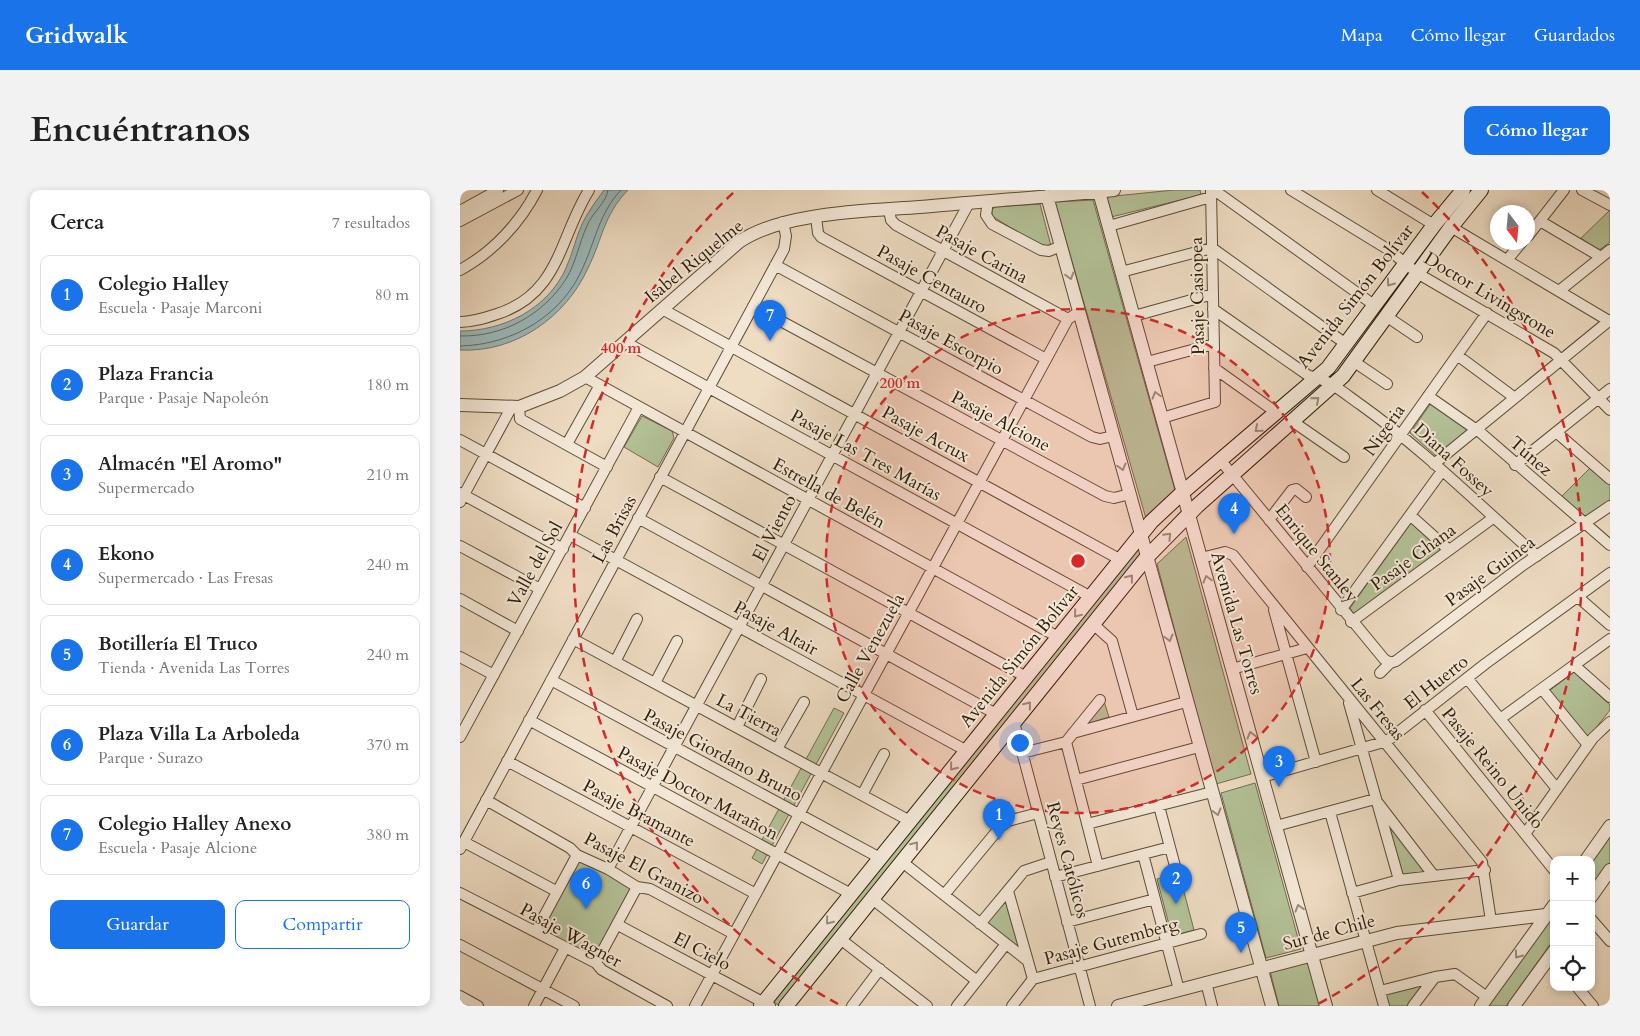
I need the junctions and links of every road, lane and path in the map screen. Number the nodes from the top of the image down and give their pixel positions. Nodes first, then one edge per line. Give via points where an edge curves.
1 (498, 190) edge
2 (518, 190) edge
3 (537, 190) edge
4 (589, 190) edge
5 (1114, 190) edge
6 (1291, 190) edge
7 (1377, 190) edge
8 (1481, 190) edge
9 (1564, 190) edge
10 (1582, 190) edge
11 (1460, 191) edge
12 (1099, 192) junction
13 (1212, 192) edge
14 (1047, 196) junction
15 (988, 201) junction
16 (969, 203) junction
17 (1610, 205) edge
18 (889, 210) junction
19 (460, 211) edge
20 (816, 217) junction
21 (460, 221) edge
22 (1540, 221) junction
23 (784, 222) junction
24 (1434, 225) junction
25 (1109, 226) junction
26 (1451, 227) junction
27 (1535, 227) edge
28 (1061, 246) junction
29 (1212, 248) junction
30 (1515, 250) edge
31 (1610, 250) edge
32 (943, 251) junction
33 (1601, 257) junction
34 (1507, 260) junction
35 (1405, 262) junction
36 (776, 265) junction
37 (460, 270) edge
38 (1122, 272) junction
39 (1417, 273) junction
40 (921, 291) junction
41 (1559, 292) junction
42 (1213, 294) junction
43 (753, 306) junction
44 (1374, 306) junction
45 (662, 309) junction
46 (1213, 309) junction
47 (1079, 312) junction
48 (1487, 313) junction
49 (1134, 316) junction
50 (1386, 316) junction
51 (1068, 319) junction
52 (1609, 321) edge
53 (460, 322) edge
54 (899, 332) junction
55 (1416, 338) dead end
56 (625, 342) junction
57 (1214, 344) junction
58 (1346, 344) junction
59 (731, 347) junction
60 (1457, 356) junction
61 (1046, 359) junction
62 (1562, 359) junction
63 (1146, 362) junction
64 (1353, 362) junction
65 (1214, 368) junction
66 (877, 373) junction
67 (585, 377) junction
68 (1318, 378) junction
69 (1387, 384) dead end
70 (600, 385) junction
71 (1333, 385) junction
72 (709, 387) junction
73 (1610, 389) edge
74 (1428, 396) junction
75 (1516, 398) junction
76 (1597, 399) junction
77 (1024, 400) junction
78 (460, 403) edge
79 (640, 407) junction
80 (515, 408) junction
81 (1610, 410) edge
82 (1277, 413) junction
83 (854, 414) junction
84 (1162, 418) junction
85 (1292, 421) junction
86 (1476, 430) junction
87 (684, 432) junction
88 (1556, 432) junction
89 (1401, 434) junction
90 (1114, 436) junction
91 (460, 440) edge
92 (1002, 440) junction
93 (567, 444) junction
94 (486, 454) junction
95 (832, 455) junction
96 (1344, 457) dead end
97 (1221, 461) junction
98 (1514, 465) junction
99 (607, 466) junction
100 (1438, 468) junction
101 (1232, 474) junction
102 (660, 477) junction
103 (1610, 480) edge
104 (979, 482) junction
105 (1183, 492) junction
106 (1130, 494) junction
107 (461, 497) edge
108 (1306, 497) dead end
109 (808, 500) junction
110 (1610, 506) edge
111 (585, 508) junction
112 (1189, 515) junction
113 (1410, 515) junction
114 (638, 518) junction
115 (1493, 518) junction
116 (1269, 520) junction
117 (957, 523) junction
118 (1586, 524) junction
119 (570, 535) junction
120 (1141, 535) junction
121 (784, 544) junction
122 (1610, 545) edge
123 (460, 546) edge
124 (563, 549) junction
125 (1449, 550) junction
126 (1537, 556) junction
127 (1147, 557) junction
128 (1201, 558) junction
129 (616, 560) junction
130 (1121, 560) junction
131 (1307, 567) junction
132 (932, 568) junction
133 (1610, 573) edge
134 (762, 585) junction
135 (540, 589) junction
136 (1578, 596) junction
137 (1091, 597) junction
138 (460, 599) edge
139 (1272, 604) junction
140 (1342, 610) junction
141 (908, 612) junction
142 (637, 620) dead end
143 (1351, 622) junction
144 (1093, 624) junction
145 (1610, 625) edge
146 (739, 626) junction
147 (518, 630) junction
148 (1058, 637) junction
149 (573, 639) junction
150 (1610, 639) edge
151 (677, 641) dead end
152 (1308, 648) junction
153 (886, 653) junction
154 (1286, 653) junction
155 (460, 657) edge
156 (615, 662) junction
157 (1390, 663) junction
158 (1574, 665) junction
159 (1232, 669) junction
160 (1380, 673) dead end
161 (494, 675) junction
162 (1026, 676) junction
163 (1467, 678) junction
164 (761, 679) dead end
165 (551, 680) junction
166 (655, 683) junction
167 (1542, 689) junction
168 (863, 694) junction
169 (1610, 697) edge
170 (1348, 698) junction
171 (1100, 700) dead end
172 (804, 702) dead end
173 (1186, 702) junction
174 (696, 705) junction
175 (1425, 710) junction
176 (996, 714) junction
177 (1133, 716) junction
178 (465, 718) edge
179 (1500, 719) junction
180 (529, 720) junction
181 (1014, 722) junction
182 (1610, 722) edge
183 (737, 727) junction
184 (1073, 733) junction
185 (460, 737) edge
186 (1066, 742) junction
187 (1383, 742) junction
188 (1588, 745) junction
189 (674, 747) junction
190 (1199, 747) junction
191 (777, 749) junction
192 (1362, 749) junction
193 (967, 751) junction
194 (1022, 753) junction
195 (884, 754) dead end
196 (508, 760) junction
197 (1316, 762) junction
198 (821, 772) junction
199 (1262, 777) junction
200 (1076, 780) junction
201 (652, 786) junction
202 (1558, 790) junction
203 (1212, 792) junction
204 (862, 795) junction
205 (1375, 799) junction
206 (486, 800) junction
207 (1159, 806) junction
208 (1330, 812) junction
209 (1038, 813) junction
210 (798, 814) junction
211 (910, 821) junction
212 (1087, 824) junction
213 (1276, 826) junction
214 (1610, 826) edge
215 (631, 827) junction
216 (1525, 834) junction
217 (462, 845) edge
218 (1170, 847) junction
219 (777, 854) junction
220 (1143, 854) junction
221 (577, 855) junction
222 (1589, 856) edge
223 (880, 858) junction
224 (901, 861) junction
225 (1051, 862) junction
226 (1550, 865) edge
227 (1098, 866) junction
228 (1175, 866) dead end
229 (608, 869) junction
230 (1485, 870) junction
231 (1610, 870) edge
232 (1434, 876) junction
233 (1055, 877) junction
234 (1399, 880) junction
235 (637, 887) junction
236 (556, 891) junction
237 (1008, 891) junction
238 (1595, 891) edge
239 (460, 893) edge
240 (1352, 893) junction
241 (756, 894) junction
242 (852, 894) junction
243 (944, 895) junction
244 (871, 898) junction
245 (1155, 898) junction
246 (1550, 911) edge
247 (1550, 912) edge
248 (1491, 921) junction
249 (1067, 922) junction
250 (980, 924) junction
251 (1595, 924) edge
252 (618, 925) junction
253 (536, 931) junction
254 (734, 934) junction
255 (1201, 934) dead end
256 (839, 938) junction
257 (1366, 941) junction
258 (1610, 941) edge
259 (1167, 943) junction
260 (1006, 944) junction
261 (460, 945) edge
262 (565, 948) junction
263 (1312, 955) junction
264 (1550, 959) edge
265 (1028, 962) junction
266 (596, 963) junction
267 (1079, 966) junction
268 (1261, 968) junction
269 (880, 969) junction
270 (712, 975) junction
271 (1435, 977) junction
272 (1033, 979) junction
273 (977, 981) junction
274 (1206, 982) junction
275 (543, 989) junction
276 (1180, 990) junction
277 (1380, 991) junction
278 (1580, 991) edge
279 (460, 996) edge
280 (915, 997) junction
281 (1484, 1002) edge
282 (765, 1005) edge
283 (478, 1006) edge
284 (534, 1006) edge
285 (574, 1006) edge
286 (667, 1006) edge
287 (695, 1006) edge
288 (786, 1006) edge
289 (852, 1006) edge
290 (908, 1006) edge
291 (927, 1006) edge
292 (957, 1006) edge
293 (1012, 1006) edge
294 (1090, 1006) edge
295 (1118, 1006) edge
296 (1212, 1006) edge
297 (1272, 1006) edge
298 (1326, 1006) edge
299 (1384, 1006) edge
300 (1413, 1006) edge
301 (1514, 1006) edge
302 (1593, 1006) edge

1 - 19 street
2 - 21 street
3 - 37 street via 504,237
4 - 53 street via 574,217 556,264 538,291 501,313
5 - 12 street, Isabel Riquelme
6 - 35 street, Doctor Livingstone
7 - 24 street
8 - 26 main road, Avenida Simón Bolívar
9 - 22 street
10 - 17 street
11 - 24 main road, Avenida Simón Bolívar
12 - 14 street, Isabel Riquelme
12 - 25 street, Avenida Las Torres
13 - 25 street
13 - 29 street, Pasaje Casiopea
13 - 44 street
14 - 15 street, Isabel Riquelme
14 - 28 street
15 - 16 street, Isabel Riquelme
15 - 28 street via 986,215 992,224 1041,250 1049,251
16 - 18 street, Isabel Riquelme
16 - 32 street, El Viento
18 - 20 street, Isabel Riquelme
18 - 32 street, Pasaje Carina via 894,224
20 - 23 street, Isabel Riquelme
20 - 40 street, Pasaje Centauro via 821,237
22 - 27 street
22 - 33 street
23 - 36 street, Las Brisas via 786,245
23 - 45 street, Isabel Riquelme via 739,242
24 - 35 main road, Avenida Simón Bolívar
25 - 38 street, Avenida Las Torres
26 - 34 street
26 - 39 main road, Avenida Simón Bolívar
28 -> 47 street
29 - 38 street
29 - 42 street, Pasaje Casiopea
29 - 58 street
30 - 34 street
31 - 33 street
32 - 40 street, El Viento
32 - 51 street, Pasaje Carina
33 - 41 street
34 - 41 street
35 - 39 street, Doctor Livingstone
35 -> 44 main road, Avenida Simón Bolívar
36 - 43 street, Las Brisas
36 - 54 street, Pasaje Escorpio
38 - 49 street, Avenida Las Torres
39 - 48 street, Doctor Livingstone
39 - 50 main road, Avenida Simón Bolívar
40 - 54 street, El Viento
40 - 61 street, Pasaje Centauro
41 - 52 street
42 - 46 street, Pasaje Casiopea
42 - 49 street
43 - 59 street, Las Brisas
43 - 66 street, Pasaje Alcione
44 - 58 main road, Avenida Simón Bolívar
45 - 56 street, Isabel Riquelme
45 - 59 street, Pasaje Acrux
46 - 57 street, Pasaje Casiopea
46 - 68 street, Diana Fossey via 1309,376
47 - 51 street, Calle Venezuela
47 - 90 street
48 - 60 street, Nigeria
48 - 62 street, Doctor Livingstone
49 - 63 street, Avenida Las Torres
50 - 55 street
50 - 64 main road, Avenida Simón Bolívar
51 - 61 street, Calle Venezuela
52 - 62 street
54 - 66 street, El Viento
54 - 77 street, Pasaje Escorpio
56 - 67 street, Isabel Riquelme
56 - 72 street, Pasaje Las Tres Marías
57 - 63 street
57 - 65 street, Pasaje Casiopea
58 - 68 main road, Avenida Simón Bolívar
59 - 72 street, Las Brisas
59 - 83 street, Pasaje Acrux
60 - 74 street, Nigeria
60 - 75 street
61 - 77 street, Calle Venezuela
62 - 75 street
62 - 76 street, Doctor Livingstone
84 -> 63 street, Avenida Las Torres
64 - 69 street
64 - 71 main road, Avenida Simón Bolívar
65 - 82 street
65 - 84 street, Pasaje Casiopea via 1215,402
66 - 83 street, El Viento
66 - 92 street, Pasaje Alcione
67 - 70 street, Estrella de Belén
67 - 80 street, Isabel Riquelme via 560,391
68 - 71 street, Diana Fossey
68 - 82 main road, Avenida Simón Bolívar
70 - 79 street, Estrella de Belén
70 - 93 street
85 -> 71 main road, Avenida Simón Bolívar
71 - 89 street, Diana Fossey
72 - 87 street, Las Brisas
72 - 95 street, Pasaje Las Tres Marías
73 - 76 street
74 - 86 street, Túnez
74 - 89 street, Nigeria
75 - 86 street
76 - 81 street, Doctor Livingstone
76 - 88 street
77 - 90 street, Pasaje Escorpio via 1094,439
77 - 92 street, Calle Venezuela
78 - 80 street, Isabel Riquelme
79 - 87 street, Estrella de Belén
79 - 99 street, Valle del Sol
80 - 93 street via 520,418
80 - 94 street
82 -> 97 main road, Avenida Simón Bolívar
83 - 95 street, El Viento
83 - 104 street, Pasaje Acrux
84 - 105 street, Avenida Las Torres
85 - 96 street
85 - 101 main road, Avenida Simón Bolívar
86 - 98 street, Túnez
86 - 100 street
87 - 102 street, Las Brisas
87 - 109 street, Estrella de Belén
88 - 98 street
88 - 103 street
89 - 100 street, Diana Fossey
89 - 131 street, Nigeria
90 -> 106 street
91 - 94 street
92 - 104 street, Calle Venezuela
92 - 106 street, Pasaje Alcione via 1108,498
93 - 99 street
94 - 107 street
94 - 111 street
95 - 109 street, El Viento
95 - 117 street, Pasaje Las Tres Marías
97 - 101 street, Enrique Stanley
97 - 105 main road, Avenida Simón Bolívar
98 - 118 street, Túnez
99 - 111 street, Valle del Sol
100 - 113 street
100 - 115 street, Diana Fossey
101 - 112 main road, Avenida Simón Bolívar
101 - 116 street, Enrique Stanley
102 - 114 street, Las Brisas
102 - 121 street
104 - 117 street, Calle Venezuela
104 - 130 street, Pasaje Acrux
105 - 112 street, Avenida Las Torres
105 - 120 main road, Avenida Simón Bolívar
106 - 120 street
107 - 124 street
108 - 116 street via 1296,489 1292,490
109 - 121 street, El Viento
109 - 132 street, Estrella de Belén
110 - 118 street, Pasaje Guinea
111 - 119 street, Valle del Sol
127 -> 112 main road, Avenida Simón Bolívar
112 - 128 street, Avenida Las Torres
113 - 125 street
113 - 140 street
114 - 129 street, Las Brisas
114 - 134 street
115 - 125 street, Pasaje Ghana
115 - 126 street, Diana Fossey
116 - 131 street, Enrique Stanley
117 - 132 street, Calle Venezuela
117 - 137 street, Pasaje Las Tres Marías
118 - 122 street, Túnez
118 - 126 street, Pasaje Guinea
119 - 124 street, Valle del Sol
119 - 129 street, Pasaje Altair
120 - 127 street
120 - 130 main road, Avenida Simón Bolívar
121 - 134 street, El Viento
121 - 141 street
123 - 135 street
124 - 135 street, Valle del Sol
125 - 143 street, Pasaje Ghana
126 - 157 street, Pasaje Guinea
144 -> 127 main road, Avenida Simón Bolívar
127 -> 173 street
128 - 139 street, Las Fresas via 1225,552 1231,554
159 -> 128 street, Avenida Las Torres
129 - 146 street, Pasaje Altair
129 - 149 street, Las Brisas
130 - 137 main road, Avenida Simón Bolívar
131 - 140 street, Enrique Stanley
132 - 141 street, Calle Venezuela
132 - 148 street, Estrella de Belén
133 - 136 street, El Huerto
134 - 146 street, El Viento
134 - 153 street
135 - 147 street, Valle del Sol
136 - 145 street
136 - 163 street, El Huerto
137 -> 148 main road, Avenida Simón Bolívar
138 - 147 street
139 - 152 street, Las Fresas
139 - 154 street
140 - 143 street, Enrique Stanley
141 - 153 street, Calle Venezuela
141 - 162 street
142 - 156 street
143 - 157 street, Enrique Stanley
144 - 177 street via 1112,641
181 -> 144 main road, Avenida Simón Bolívar
146 - 168 street, Pasaje Altair
146 - 174 street, El Viento
147 - 161 street, Valle del Sol
148 - 162 main road, Avenida Simón Bolívar
149 - 156 street, La Tierra
149 - 165 street, Las Brisas
150 - 158 street
151 - 166 street
152 - 154 street
152 - 170 street, Las Fresas
153 - 168 street, Calle Venezuela
153 - 176 street
154 - 159 street
154 - 197 street
155 - 161 street
156 - 166 street, La Tierra
157 - 160 street, Pasaje Guinea
158 - 167 street
158 - 169 street
199 -> 159 street, Avenida Las Torres
161 - 178 street, Valle del Sol
162 - 176 main road, Avenida Simón Bolívar
163 - 175 street, El Huerto
163 - 179 street
164 - 183 street
165 - 180 street, Las Brisas
165 - 189 street, Pasaje Giordano Bruno
166 - 174 street, La Tierra
167 - 179 street
167 - 188 street
168 - 193 street, Pasaje Altair
168 - 198 street, Calle Venezuela
170 - 187 street, Las Fresas
170 - 192 street
171 - 184 street
172 - 191 street
173 - 177 street
173 - 190 street
174 - 183 street, La Tierra
174 - 189 street, El Viento
175 - 187 street, El Huerto
175 - 216 street, Pasaje Reino Unido
176 - 193 main road, Avenida Simón Bolívar
177 - 184 street
178 - 185 street, Valle del Sol
179 - 202 street
180 - 196 street, Las Brisas
180 - 201 street, Pasaje Doctor Marañon
181 - 194 street, Reyes Católicos
224 -> 181 main road, Avenida Simón Bolívar
182 - 188 street
183 - 191 street, La Tierra
184 - 186 street
186 - 194 street
186 - 200 street
187 - 192 street, El Huerto
187 - 230 street, Las Fresas via 1482,862
188 - 202 street
189 - 201 street, El Viento
189 - 210 street, Pasaje Giordano Bruno
190 - 200 street
190 - 203 street
191 - 198 street, La Tierra
192 - 197 street, El Huerto
192 - 205 street
193 -> 211 main road, Avenida Simón Bolívar
194 - 209 street, Reyes Católicos
195 - 204 street
196 - 206 street, Las Brisas
196 - 215 street, Pasaje Bramante
197 - 199 street, El Huerto
198 - 204 street, La Tierra
198 - 210 street, Calle Venezuela
199 - 213 street, Avenida Las Torres
200 - 212 street
201 - 215 street, El Viento
201 - 219 street, Pasaje Doctor Marañon
202 - 216 street
203 - 207 street
203 -> 268 street
204 - 211 street, La Tierra
205 - 208 street
205 - 232 street
205 - 234 street
206 - 217 street, Las Brisas
206 - 221 street, Pasaje El Granizo
207 - 212 street
207 - 218 street
208 - 213 street
208 - 240 street
209 - 225 street, Reyes Católicos
209 - 243 street via 1001,826
210 - 219 street, Calle Venezuela
210 - 223 street, Pasaje Giordano Bruno
211 - 223 main road, Avenida Simón Bolívar
212 - 227 street
263 -> 213 street, Avenida Las Torres
214 - 222 street
215 - 229 street, El Viento
215 - 241 street, Pasaje Bramante
216 - 226 street, Pasaje Reino Unido
217 - 236 street
218 - 220 street
218 - 228 street
219 - 241 street, Calle Venezuela
219 - 242 street, Pasaje Doctor Marañon
220 - 227 street
220 - 245 street
221 - 229 street, Pasaje El Granizo
221 - 236 street
223 - 242 main road, Avenida Simón Bolívar
224 - 243 street
224 - 244 main road, Avenida Simón Bolívar
225 - 233 street, Reyes Católicos
225 - 237 street via 1026,870
227 - 233 street
229 - 235 street, Pasaje El Granizo
230 - 232 street
230 - 248 street, Las Fresas
231 - 238 street
232 - 234 street
233 - 249 street, Reyes Católicos
234 - 240 street
235 - 252 street
235 - 254 street, Pasaje El Granizo via 650,889
236 - 253 street
237 - 250 street
237 - 265 street
239 - 253 street, Pasaje Wagner
240 - 257 street
241 - 254 street, Calle Venezuela
242 -> 282 main road, Avenida Simón Bolívar
243 - 250 street
244 - 256 main road, Avenida Simón Bolívar
244 - 273 street
245 - 249 street
245 - 259 street
246 - 248 street, Sur de Chile
247 -> 281 street
248 - 257 street, Sur de Chile via 1411,931
249 - 267 street, Reyes Católicos
250 - 260 street
251 - 258 street
252 - 266 street
252 - 270 street, El Cielo
253 - 262 street, Pasaje Wagner
254 - 270 street, Calle Venezuela
255 - 259 street, Pasaje Gutemberg
256 - 269 street
256 - 288 main road, Avenida Simón Bolívar
257 - 263 street, Sur de Chile
257 - 277 street
259 - 267 street, Pasaje Gutemberg
259 - 276 street
260 - 265 street
260 - 273 street
261 - 275 street
262 - 266 street, Pasaje Wagner
262 - 275 street
263 - 268 street, Sur de Chile
263 - 298 street, Avenida Las Torres
264 - 301 street
265 - 272 street
266 - 286 street, Pasaje Wagner via 604,972
267 - 272 street, Pasaje Gutemberg
267 - 294 street, Reyes Católicos
268 - 274 street, Sur de Chile
268 - 297 street
269 - 280 street
269 - 289 street
270 - 282 street, El Cielo
270 - 287 street, Calle Venezuela
271 - 277 street
271 - 281 street via 1454,974
271 - 300 street
272 - 293 street, Pasaje Gutemberg
273 - 292 street
274 - 276 street, Sur de Chile
274 - 296 street
275 - 284 street
275 - 285 street
276 - 295 street, Sur de Chile
277 - 299 street
278 - 302 street
279 - 283 street
280 - 290 street
280 - 291 street

